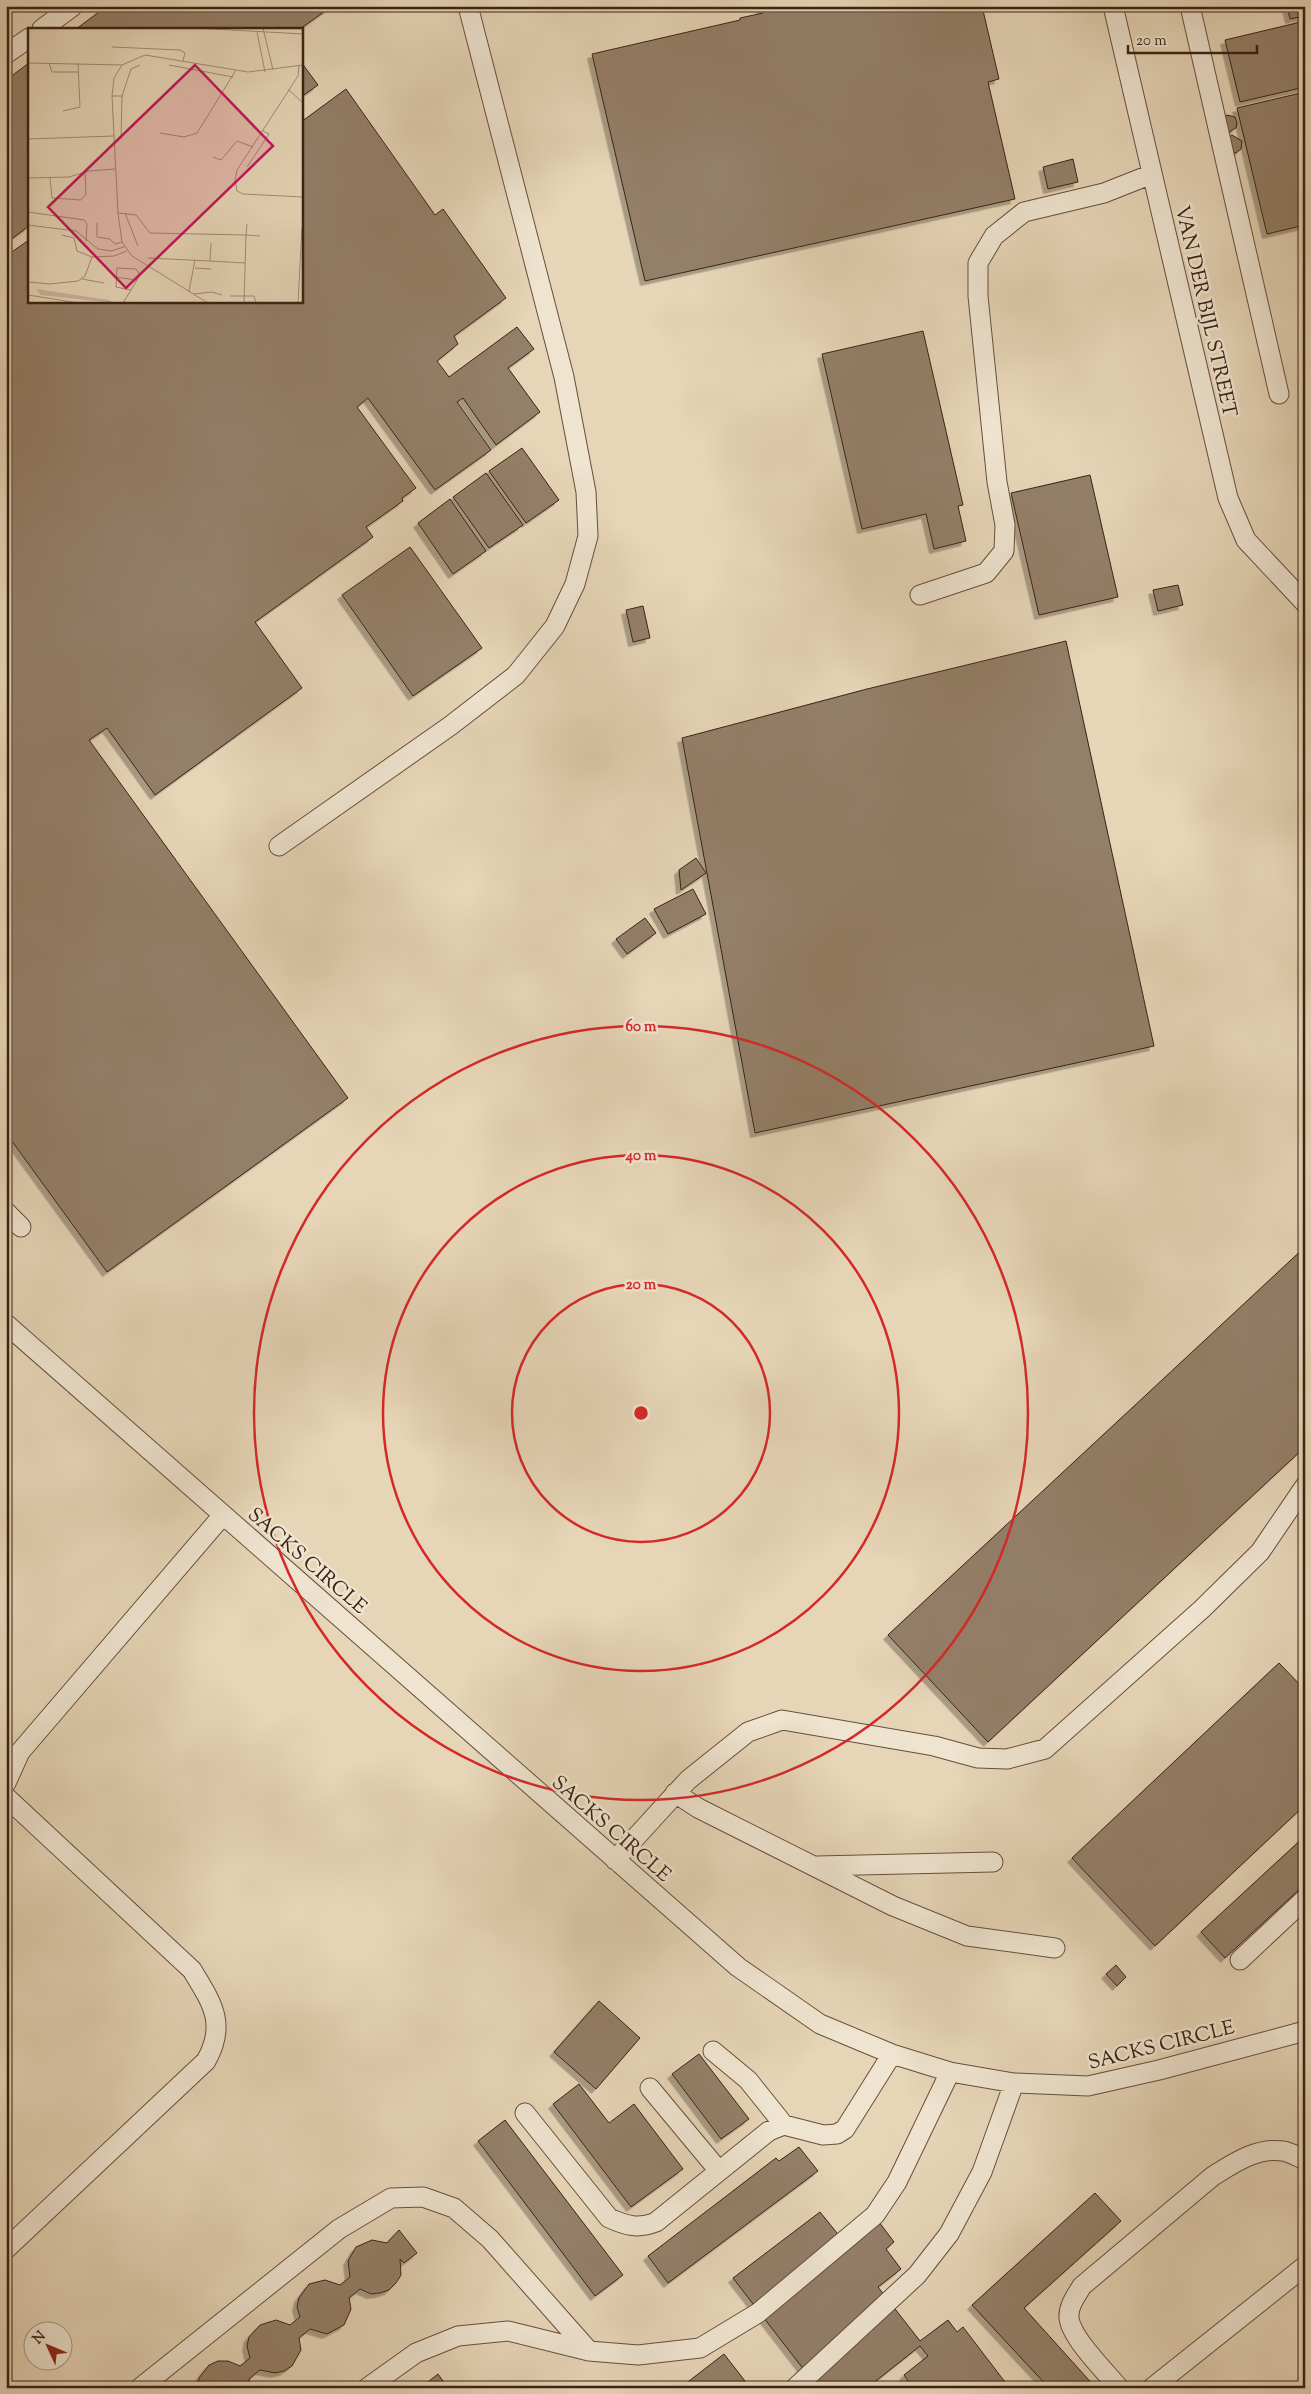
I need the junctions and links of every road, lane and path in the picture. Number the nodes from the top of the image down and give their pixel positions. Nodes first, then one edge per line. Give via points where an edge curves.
1 (73, 6) edge
2 (468, 6) edge
3 (1113, 6) edge
4 (1190, 6) edge
5 (43, 28) edge
6 (28, 39) edge
7 (6, 54) edge
8 (1152, 174) junction
9 (1278, 394) dead end
10 (920, 595) dead end
11 (1305, 604) edge
12 (279, 846) dead end
13 (6, 1212) edge
14 (21, 1227) dead end
15 (6, 1324) edge
16 (1305, 1486) edge
17 (223, 1515) junction
18 (6, 1783) edge
19 (676, 1794) junction
20 (6, 1797) edge
21 (615, 1860) junction
22 (993, 1862) dead end
23 (814, 1866) junction
24 (1305, 1900) edge
25 (1056, 1948) dead end
26 (1240, 1960) dead end
27 (1305, 2031) edge
28 (714, 2051) dead end
29 (892, 2054) junction
30 (950, 2072) junction
31 (1014, 2083) junction
32 (650, 2088) dead end
33 (525, 2112) dead end
34 (784, 2125) junction
35 (1305, 2160) edge
36 (719, 2171) junction
37 (6, 2249) edge
38 (1305, 2266) edge
39 (589, 2351) junction
40 (140, 2388) edge
41 (367, 2388) edge
42 (795, 2388) edge
43 (1119, 2388) edge
44 (1152, 2388) edge

1 - 5 lane
2 - 12 lane via 564,377 586,492 588,536 575,584 555,626 516,675 450,726
3 - 8 lane, VAN DER BIJL STREET
4 - 9 lane
6 - 7 lane
8 - 10 lane via 1104,193 1024,212 994,236 978,263 978,296 1004,525 1004,550 986,573
8 - 11 lane, VAN DER BIJL STREET via 1228,498 1246,540
13 - 14 lane
15 - 17 lane, SACKS CIRCLE
16 - 19 lane via 1260,1552 1202,1609 1046,1749 1007,1759 978,1758 934,1746 782,1720 748,1732 688,1780
17 - 18 lane via 20,1752
17 - 21 lane, SACKS CIRCLE
19 - 21 lane
19 - 23 lane
20 - 37 lane via 192,1970 211,2000 218,2026 215,2046 206,2061
21 - 29 lane, SACKS CIRCLE via 770,1991 820,2024
22 - 23 lane
23 - 25 lane via 893,1906 967,1936
24 - 26 lane
27 - 31 lane, SACKS CIRCLE via 1088,2086
28 - 34 lane via 748,2080
29 - 30 lane, SACKS CIRCLE
29 - 34 lane via 845,2129 837,2134 824,2135
30 - 31 lane, SACKS CIRCLE
30 - 39 lane via 897,2182 876,2215 758,2313 700,2348 638,2355
31 - 42 lane via 982,2172 949,2234 917,2275
32 - 36 lane
33 - 36 lane via 609,2218 626,2226 642,2227 656,2222
34 - 36 lane via 769,2131
35 - 43 lane via 1284,2151 1262,2151 1236,2161 1213,2176 1082,2286 1071,2303 1069,2318 1077,2336
38 - 44 lane
39 - 40 lane via 490,2240 454,2208 423,2197 391,2198 340,2229
39 - 41 lane via 508,2331 458,2336 416,2353

